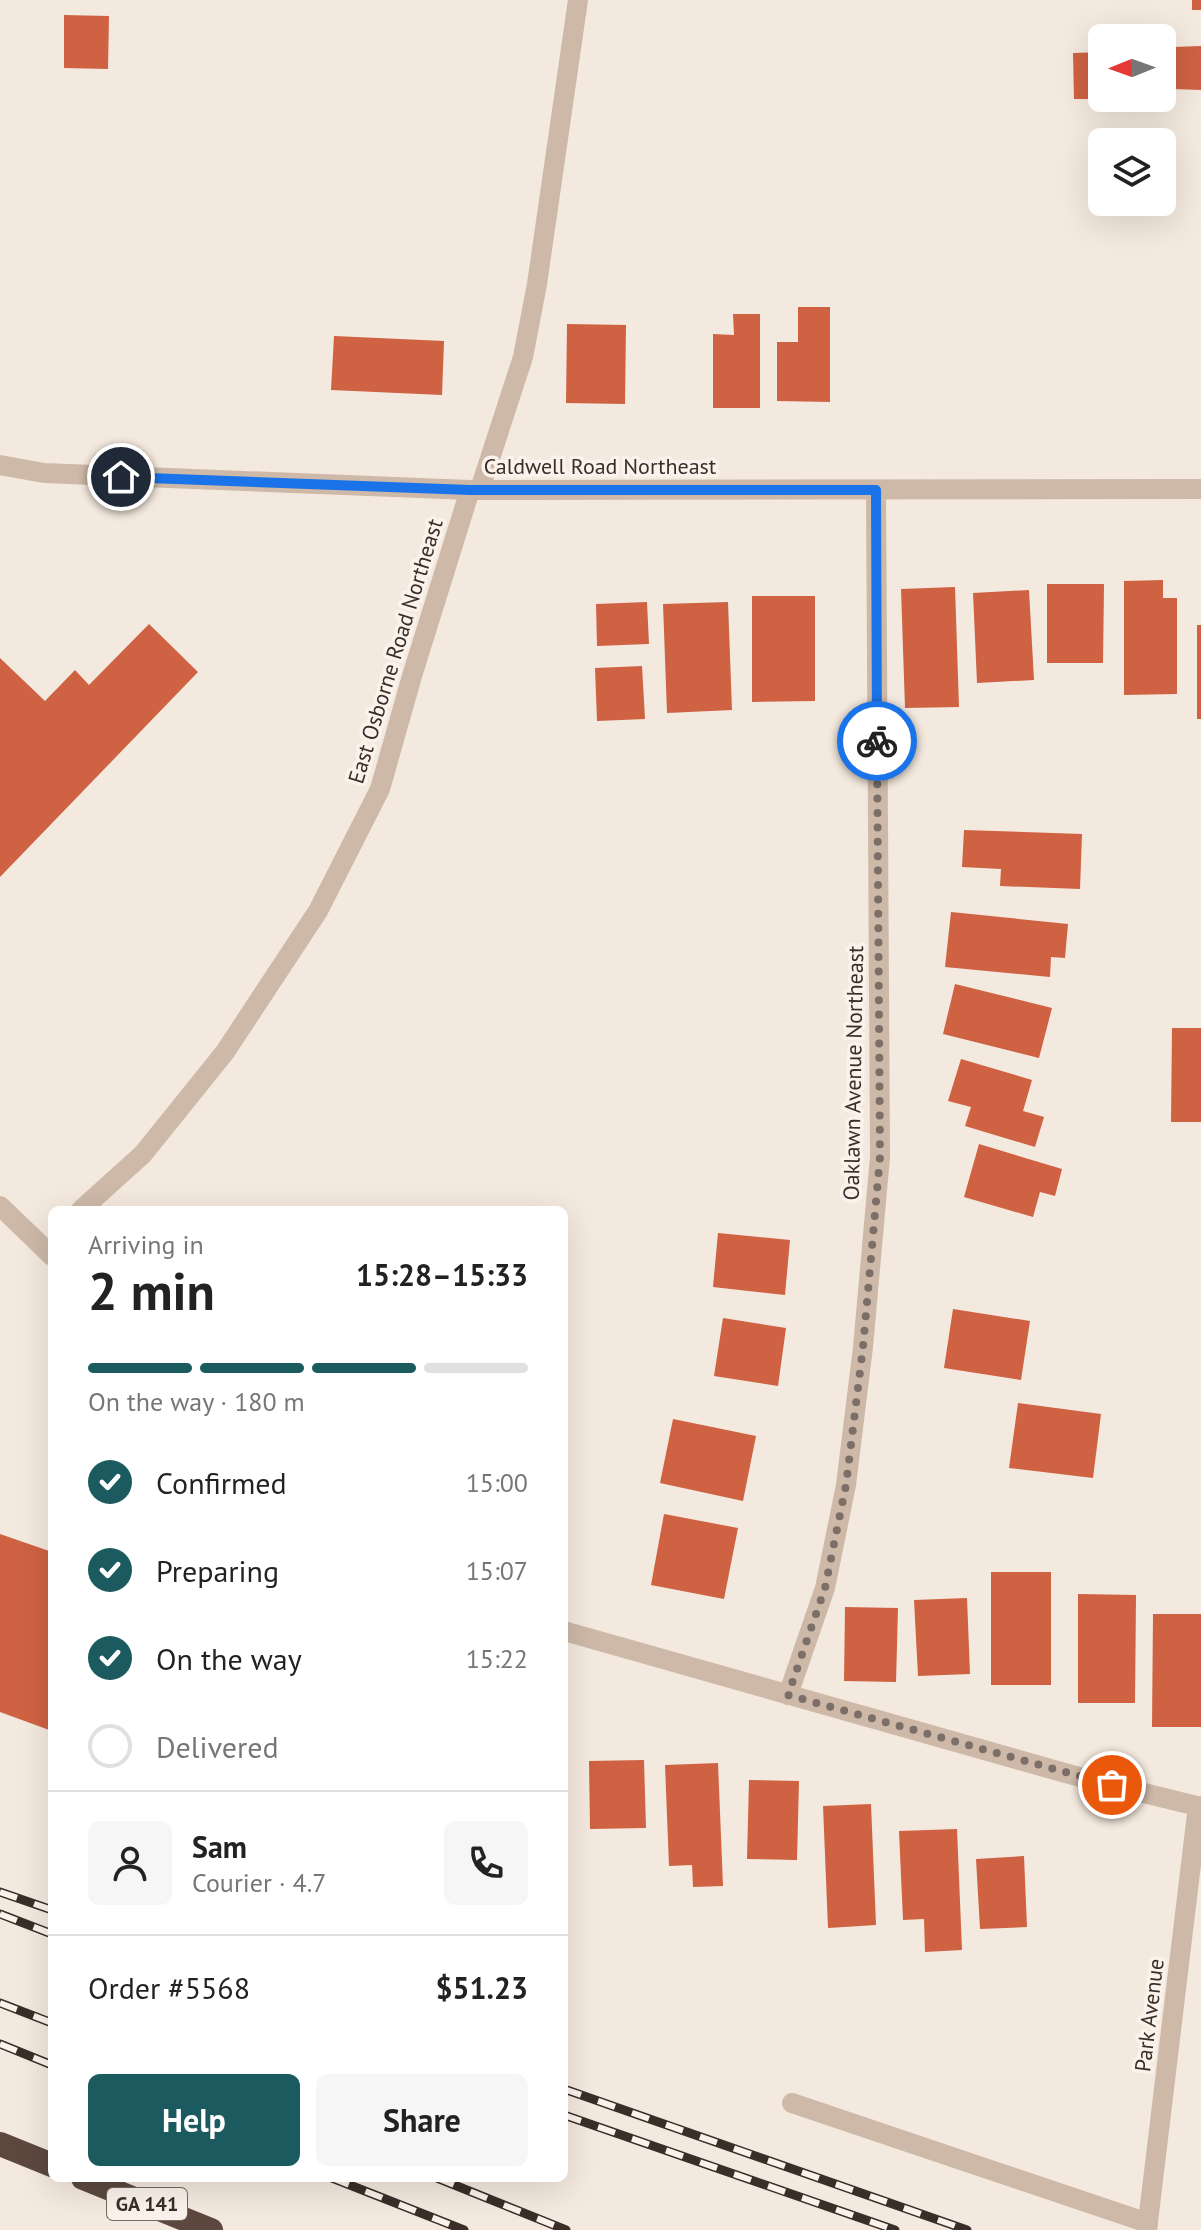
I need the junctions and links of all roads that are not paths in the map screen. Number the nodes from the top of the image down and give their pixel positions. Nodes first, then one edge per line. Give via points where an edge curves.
1 (578, 0) edge
2 (0, 465) edge
3 (1201, 489) edge
4 (475, 490) junction
5 (876, 490) junction
6 (0, 1206) edge
7 (85, 1206) edge
8 (48, 1246) edge
9 (568, 1632) edge
10 (788, 1695) junction
11 (1200, 1807) edge
12 (792, 2103) dead end
13 (0, 2144) edge
14 (48, 2163) edge
15 (93, 2182) edge
16 (1148, 2226) edge
17 (211, 2230) edge

1 - 4 street, East Osborne Road Northeast via 523,357
2 - 4 street, Caldwell Road Northeast via 44,473
3 - 5 street, Caldwell Road Northeast
4 - 5 street, Caldwell Road Northeast
4 - 7 street, East Osborne Road Northeast via 380,789 318,911 216,1064 143,1154
5 - 10 street, Oaklawn Avenue Northeast via 880,1157 846,1485 825,1588
6 - 8 street
9 - 10 street
10 - 11 street
11 - 16 street, Park Avenue
12 - 16 street
13 - 14 highway
15 - 17 highway, GA 141

